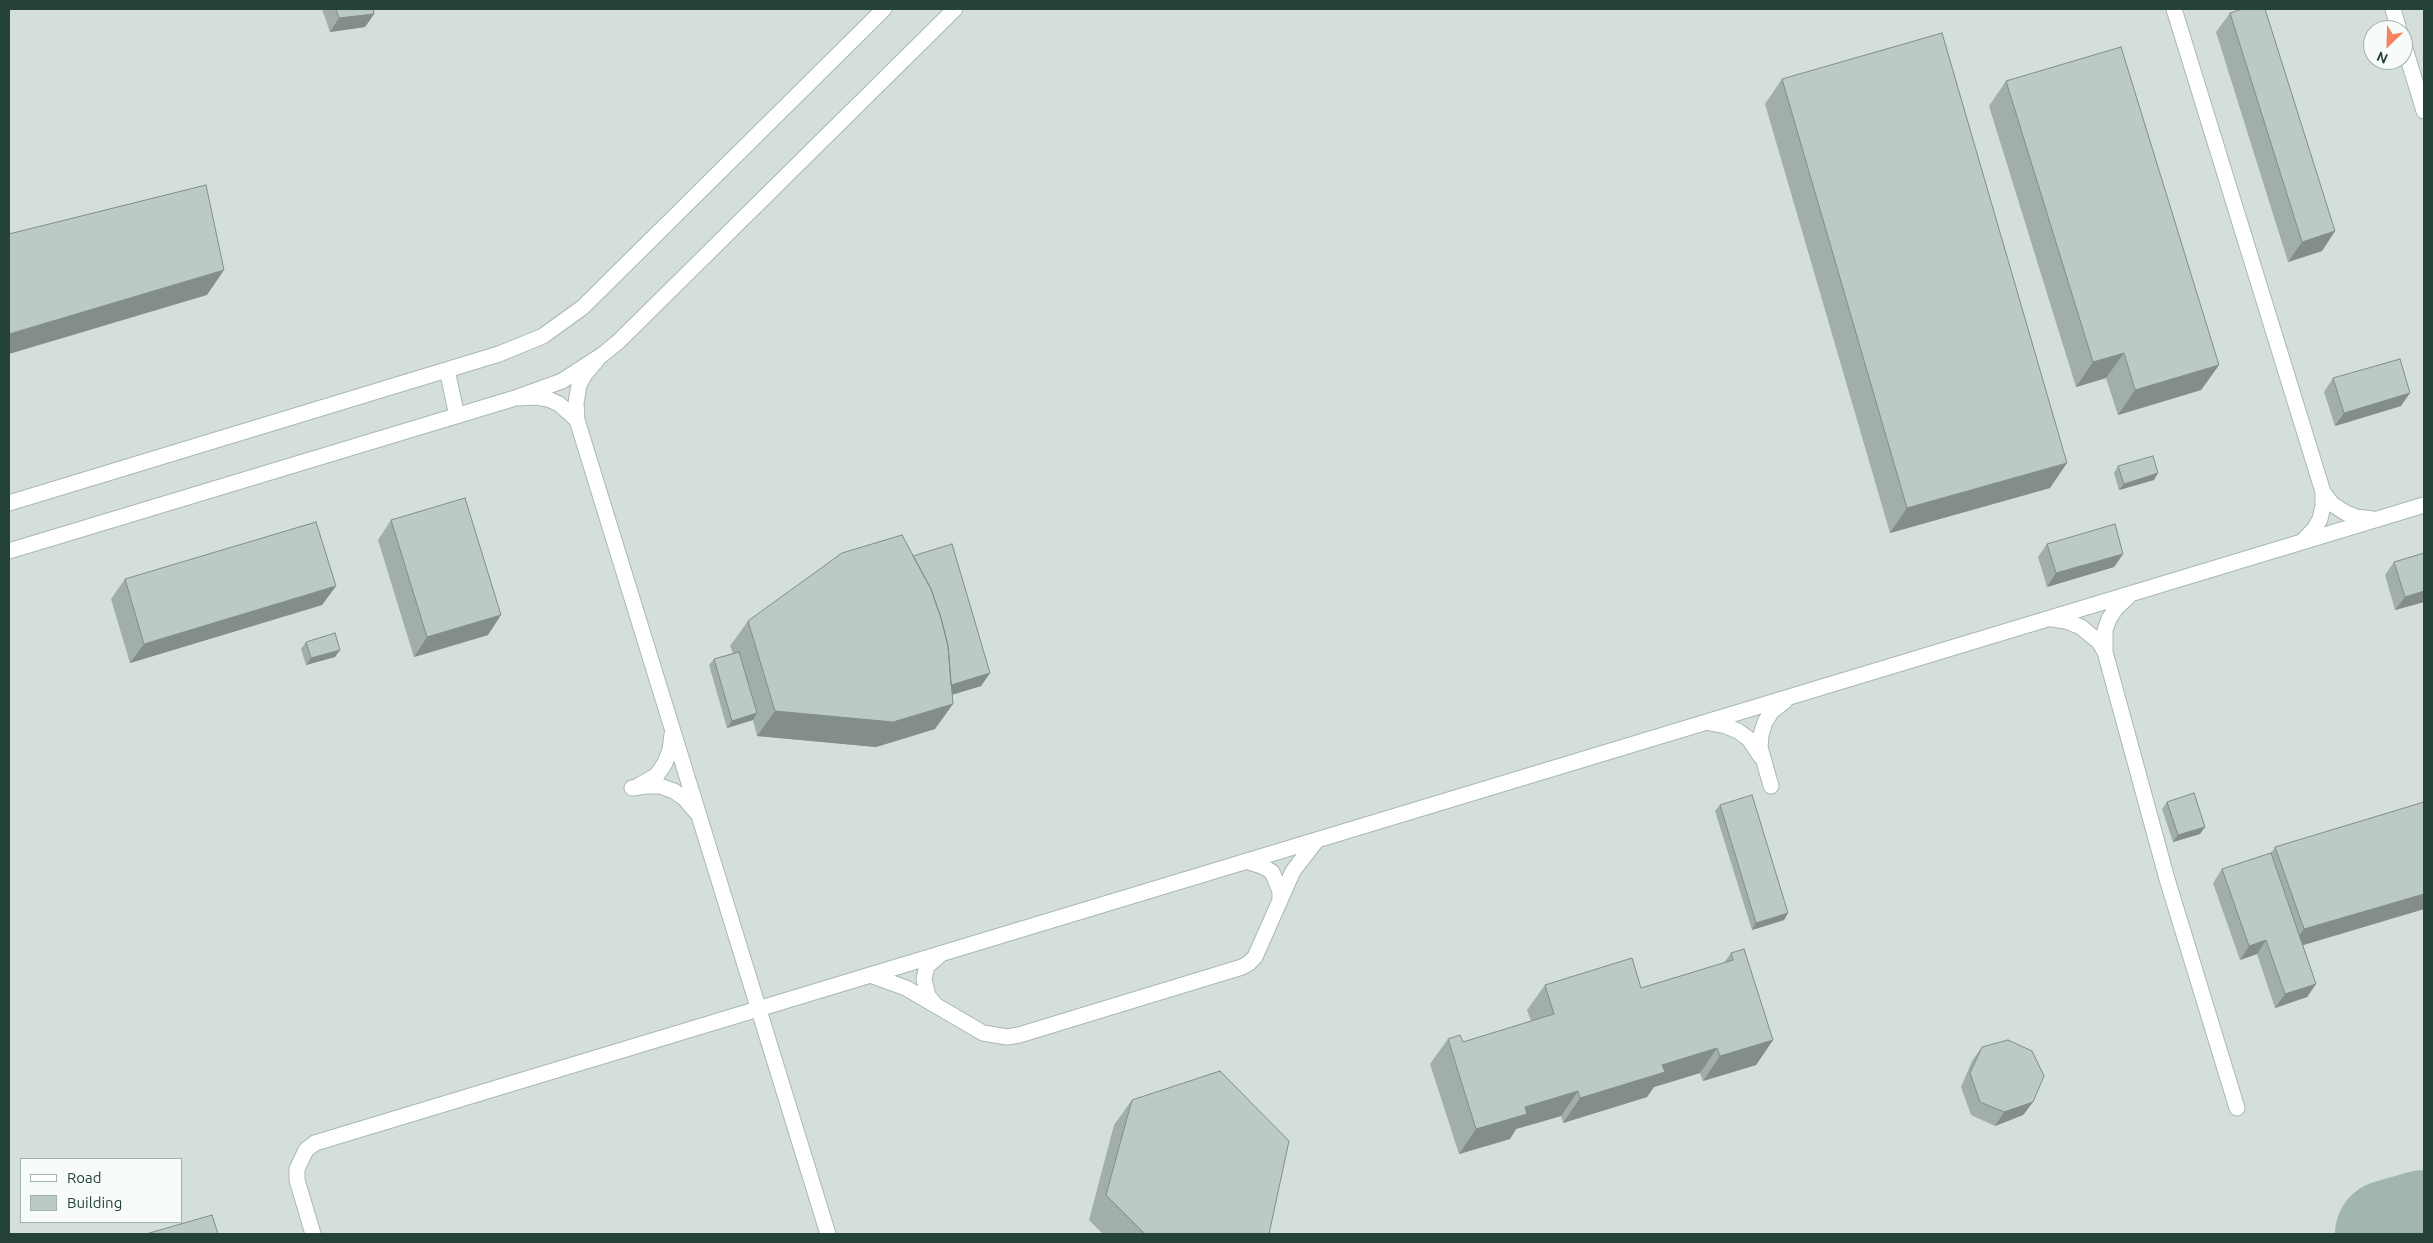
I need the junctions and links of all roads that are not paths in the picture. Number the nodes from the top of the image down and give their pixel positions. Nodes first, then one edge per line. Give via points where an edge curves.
1 (884, 9) edge
2 (955, 9) edge
3 (2174, 9) edge
4 (2412, 70) edge
5 (2424, 111) edge
6 (602, 355) junction
7 (447, 370) junction
8 (512, 399) junction
9 (457, 416) junction
10 (577, 420) junction
11 (2323, 492) junction
12 (9, 503) edge
13 (2424, 505) edge
14 (2377, 519) junction
15 (2302, 542) junction
16 (9, 551) edge
17 (2138, 592) junction
18 (2048, 619) junction
19 (2105, 652) junction
20 (1794, 696) junction
21 (671, 723) junction
22 (1701, 724) junction
23 (1763, 760) junction
24 (1771, 786) dead end
25 (701, 822) junction
26 (1317, 840) junction
27 (1246, 861) junction
28 (1280, 901) junction
29 (948, 952) junction
30 (870, 975) junction
31 (934, 1004) junction
32 (758, 1009) junction
33 (2237, 1108) dead end
34 (314, 1234) edge
35 (828, 1234) edge

1 - 7 street via 583,307 544,336
2 - 6 street
3 - 11 street
4 - 5 street
6 - 8 street via 562,380
6 - 10 street via 579,385
7 - 9 street
7 - 12 street
8 - 9 street
8 - 10 street via 524,396 548,399
9 - 16 street
10 - 21 street
11 - 14 street via 2332,504 2346,513 2366,520
11 - 15 street via 2320,519
13 - 14 street
14 - 15 street
15 - 17 street
17 - 18 street
17 - 19 street via 2126,598 2109,619 2105,630
18 - 19 street via 2081,627 2099,642
18 - 20 street
19 - 33 street via 2167,879
20 - 22 street
20 - 23 street via 1772,711 1765,722 1760,748
21 - 25 street
21 - 25 street via 672,736 665,763 657,775 632,788 660,786 674,791 695,810
22 - 23 street via 1714,723 1738,731 1757,748
22 - 26 street
23 - 24 street
25 - 32 street
26 - 27 street
26 - 28 street via 1297,866
27 - 28 street via 1272,872 1280,891
27 - 29 street
28 - 31 street via 1255,957 1242,968 1019,1035 1007,1037 983,1033
29 - 30 street
29 - 31 street via 927,966 924,979 928,996
30 - 31 street via 906,988
30 - 32 street
32 - 34 street via 315,1143 306,1150 297,1169 297,1180
32 - 35 street

